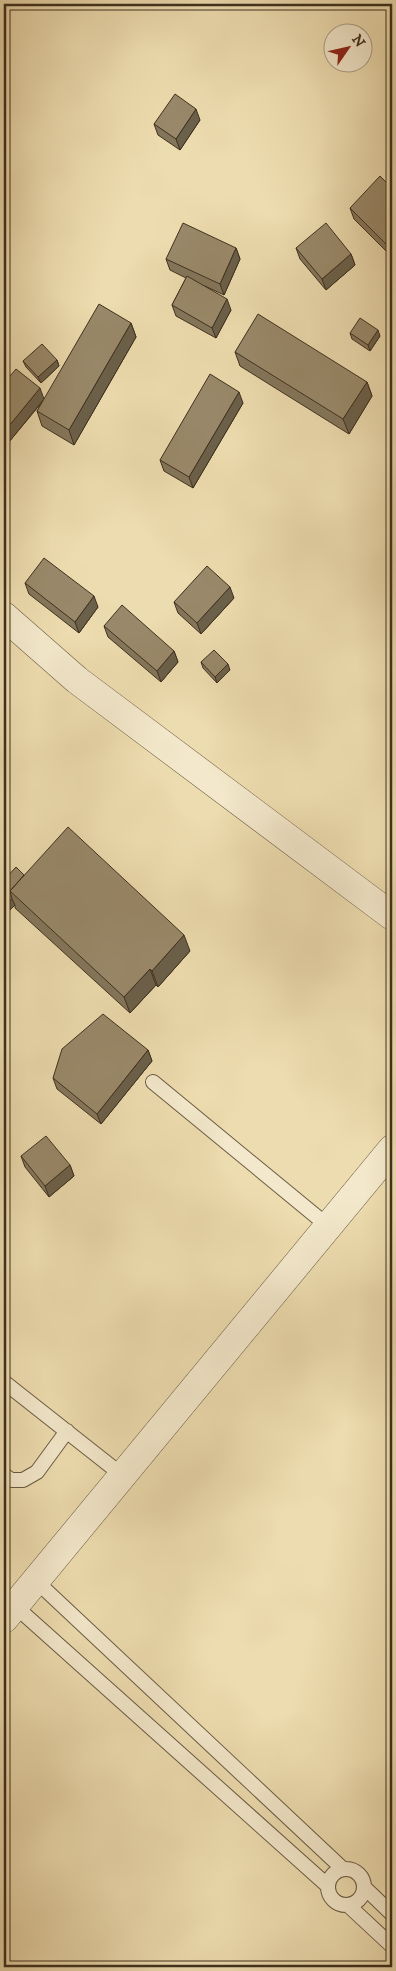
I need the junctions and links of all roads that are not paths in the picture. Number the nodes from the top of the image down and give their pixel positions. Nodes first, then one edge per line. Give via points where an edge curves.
1 (4, 616) edge
2 (392, 916) edge
3 (153, 1082) dead end
4 (392, 1149) edge
5 (328, 1226) junction
6 (4, 1382) edge
7 (67, 1431) junction
8 (4, 1475) edge
9 (122, 1475) junction
10 (35, 1580) junction
11 (9, 1612) edge
12 (343, 1869) junction
13 (328, 1886) junction
14 (365, 1888) junction
15 (349, 1906) junction
16 (392, 1914) edge
17 (392, 1946) edge

1 - 2 street via 77,680
3 - 5 lane
4 - 5 street
5 - 9 street
6 - 7 lane
7 - 8 lane via 37,1472 23,1480 11,1480
7 - 9 lane
9 - 10 street
10 - 11 street
10 - 12 lane
11 - 13 lane
12 - 13 lane via 335,1872
12 - 14 lane via 358,1873
13 - 15 lane via 334,1901
14 - 15 lane via 357,1903
14 - 16 lane
15 - 17 lane

